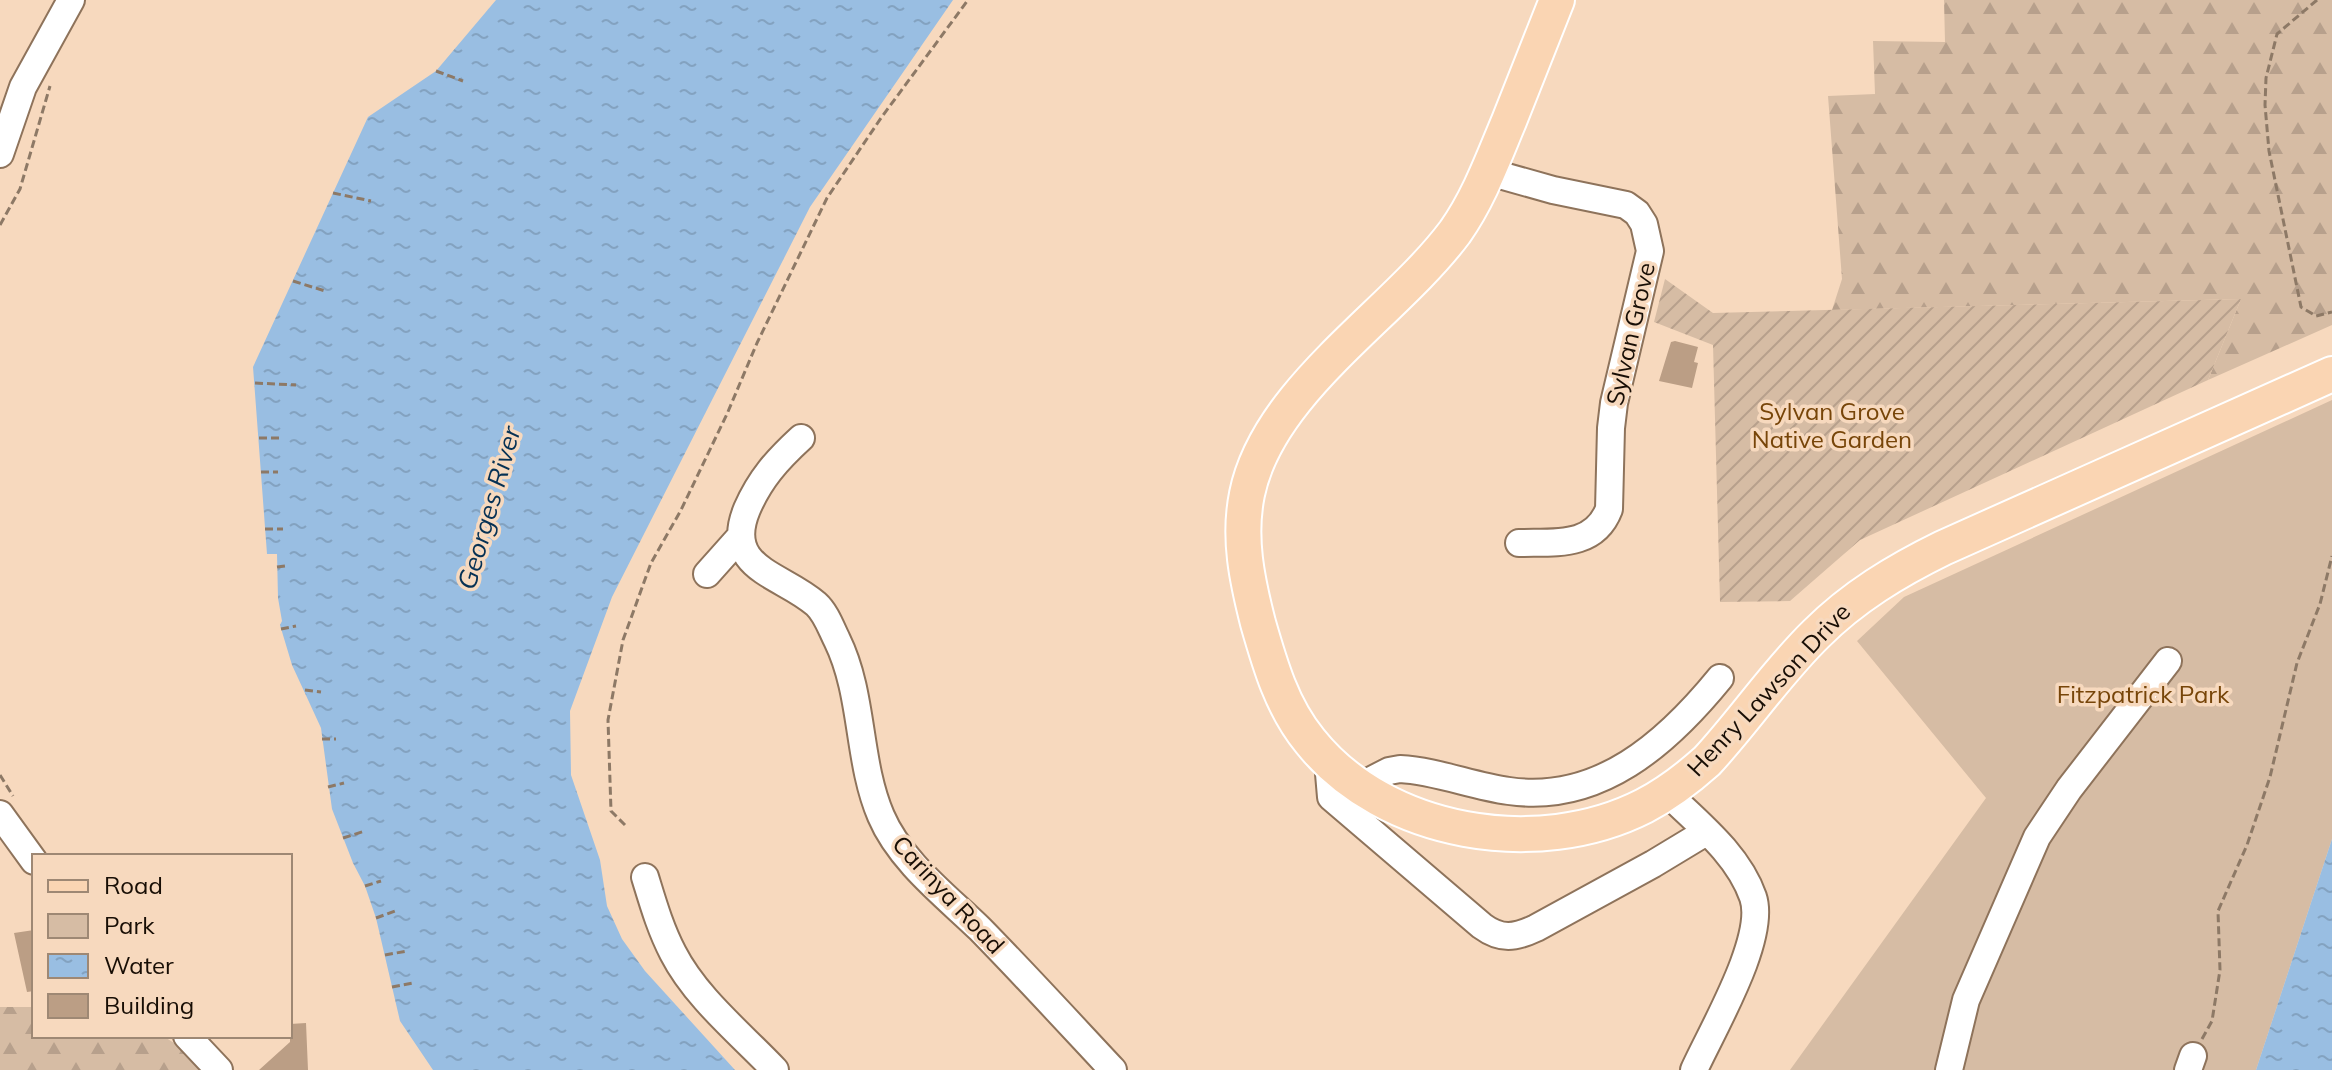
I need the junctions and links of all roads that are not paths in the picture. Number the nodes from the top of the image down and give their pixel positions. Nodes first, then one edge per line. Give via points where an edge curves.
1 (71, 0) edge
2 (1557, 0) edge
3 (0, 154) edge
4 (1489, 172) junction
5 (2332, 374) edge
6 (801, 438) dead end
7 (740, 537) junction
8 (1519, 543) dead end
9 (707, 574) dead end
10 (2168, 661) dead end
11 (1720, 678) dead end
12 (1328, 762) junction
13 (1360, 786) junction
14 (1667, 793) junction
15 (0, 814) edge
16 (1706, 832) junction
17 (32, 858) edge
18 (645, 877) dead end
19 (189, 1038) edge
20 (219, 1070) edge
21 (775, 1070) edge
22 (1113, 1070) edge
23 (1694, 1070) edge
24 (1949, 1070) edge

1 - 3 street via 23,87
2 - 4 main road, Henry Lawson Drive
4 - 8 street, Sylvan Grove via 1626,205 1644,224 1650,251 1614,403 1605,520 1576,541
4 - 12 main road, Henry Lawson Drive via 1442,247 1293,403 1261,451 1250,481 1243,550 1263,641 1292,716
5 - 14 main road, Henry Lawson Drive via 1890,576 1814,635 1724,742
6 - 7 street via 761,480
7 - 9 street
7 - 22 street, Carinya Road via 752,562 818,606 828,620 849,669 873,792 892,836
10 - 24 street via 2037,837 1966,1000
11 - 13 street via 1662,741 1618,771 1573,788 1507,791 1400,769
12 - 13 main road, Henry Lawson Drive
12 - 16 street, Henry Lawson Drive via 1331,797 1501,937 1536,928
13 - 14 main road, Henry Lawson Drive via 1429,819 1504,833 1588,826
14 - 16 street
15 - 17 street
16 - 23 street via 1741,873 1756,914 1749,951
18 - 21 street via 674,956 702,994
19 - 20 street

